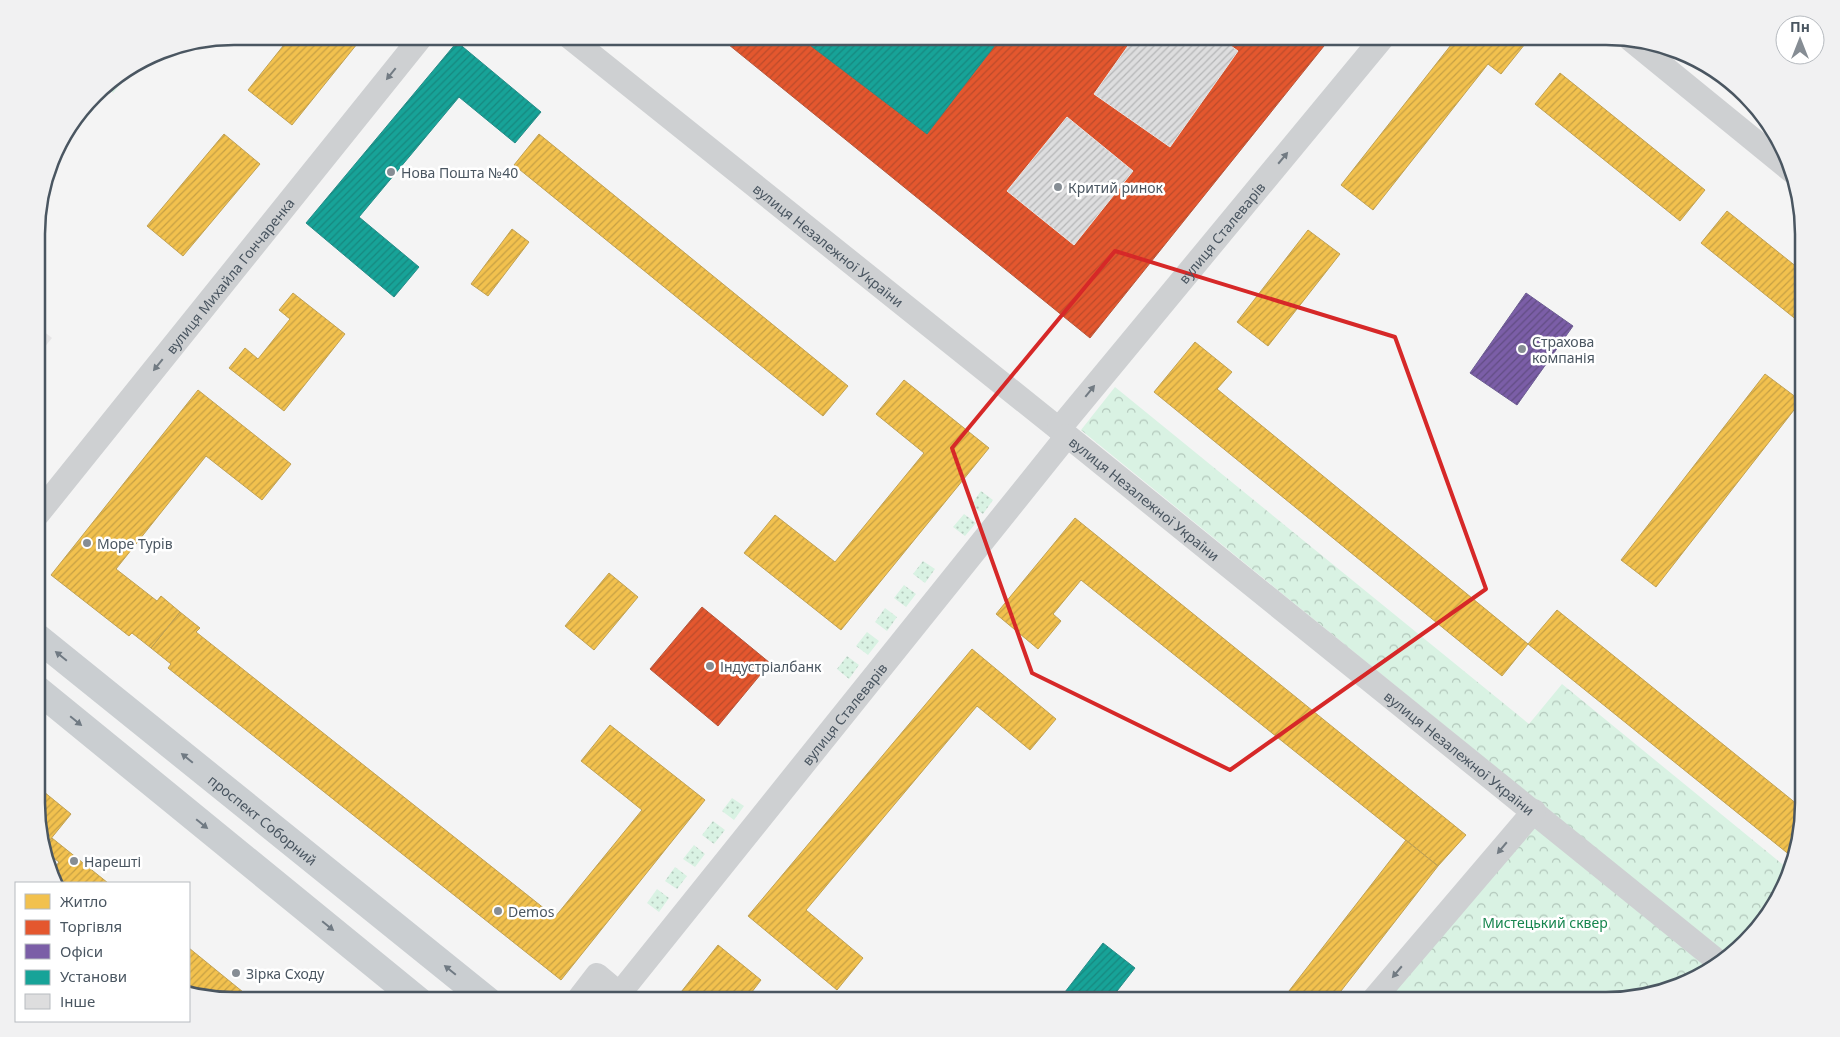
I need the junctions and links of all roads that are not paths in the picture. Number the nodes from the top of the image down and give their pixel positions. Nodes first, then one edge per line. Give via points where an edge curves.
1 (415, 45) edge
2 (579, 45) edge
3 (1377, 45) edge
4 (1642, 49) edge
5 (1781, 163) edge
6 (1063, 432) junction
7 (45, 505) edge
8 (45, 644) edge
9 (45, 696) edge
10 (1534, 811) junction
11 (1714, 958) edge
12 (408, 992) edge
13 (477, 992) edge
14 (584, 992) edge
15 (618, 992) edge
16 (628, 992) edge
17 (1380, 992) edge

1 -> 7 street, вулиця Михайла Гончаренка
2 - 6 street, вулиця Незалежної України
6 -> 3 street, вулиця Сталеварів
4 - 5 street
6 - 10 street, вулиця Незалежної України
6 - 16 street, вулиця Сталеварів
13 -> 8 main road, проспект Соборний
9 -> 12 main road
10 - 11 street, вулиця Незалежної України
10 -> 17 street
14 - 15 street, вулиця Сталеварів via 597,975

